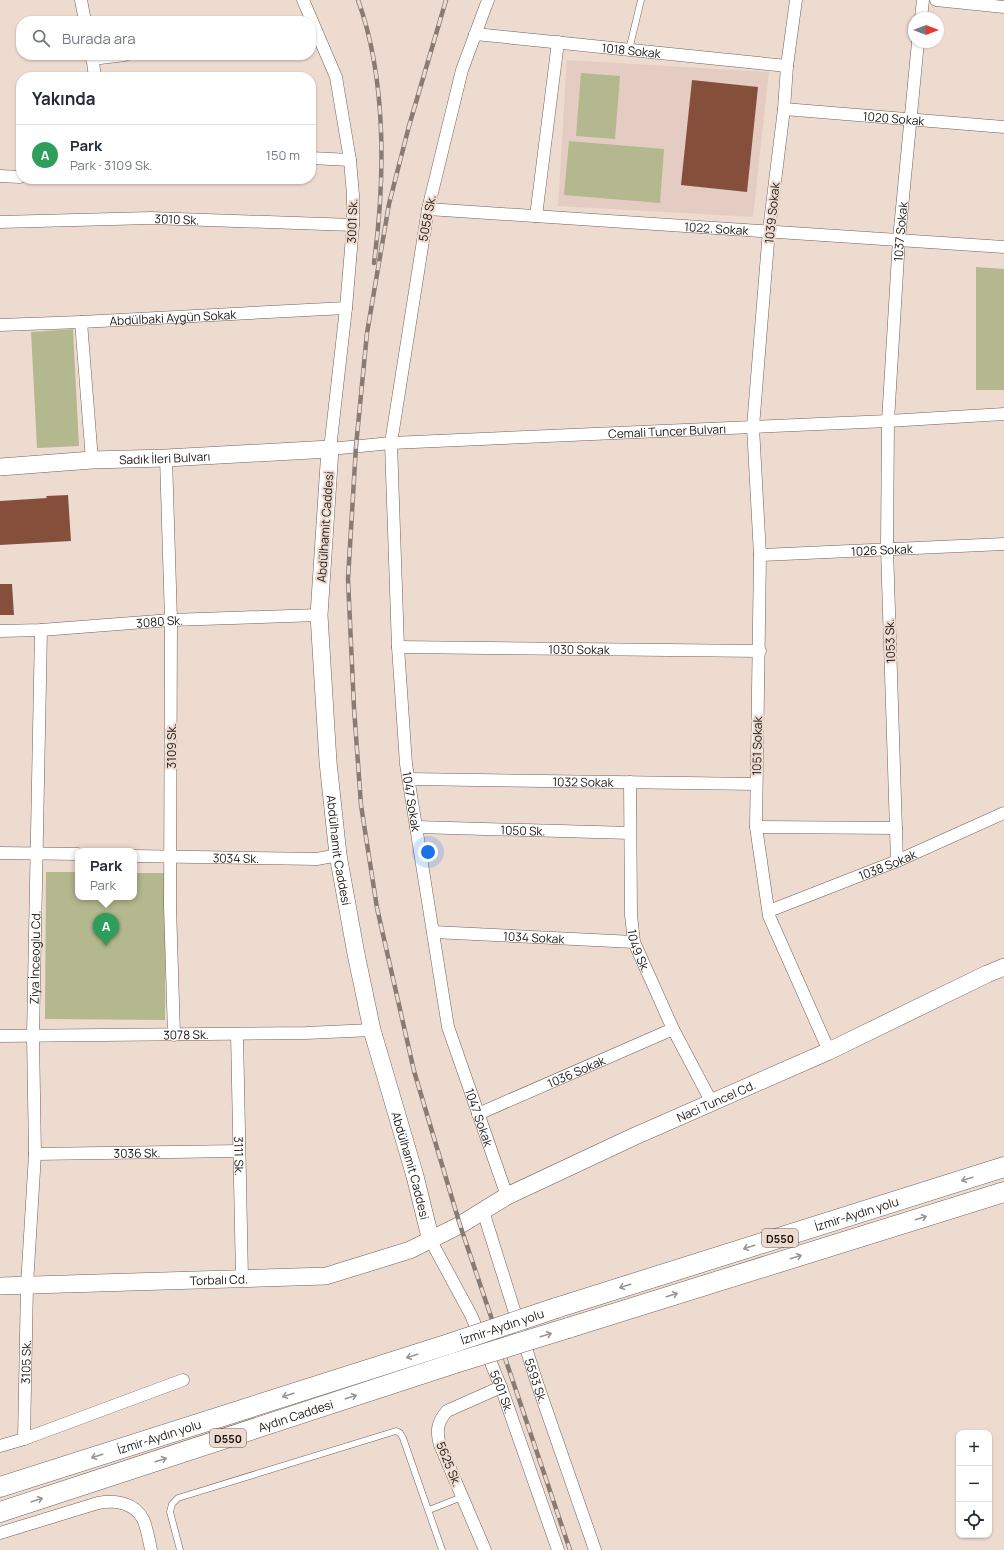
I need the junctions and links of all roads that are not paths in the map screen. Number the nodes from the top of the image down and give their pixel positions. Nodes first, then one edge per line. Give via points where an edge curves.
1 (81, 0) edge
2 (303, 0) edge
3 (488, 0) edge
4 (641, 0) edge
5 (796, 0) edge
6 (923, 0) edge
7 (936, 0) edge
8 (1004, 7) edge
9 (922, 12) edge
10 (84, 16) edge
11 (308, 16) edge
12 (475, 34) junction
13 (316, 36) edge
14 (558, 42) junction
15 (917, 48) edge
16 (629, 50) junction
17 (93, 60) edge
18 (787, 66) junction
19 (95, 72) edge
20 (784, 109) junction
21 (910, 120) junction
22 (1004, 127) edge
23 (316, 158) edge
24 (350, 160) junction
25 (0, 176) edge
26 (16, 177) edge
27 (428, 209) junction
28 (536, 216) junction
29 (0, 222) edge
30 (353, 225) junction
31 (769, 230) junction
32 (899, 239) junction
33 (1004, 247) edge
34 (346, 308) junction
35 (81, 322) junction
36 (0, 325) edge
37 (1004, 414) edge
38 (888, 421) junction
39 (753, 427) junction
40 (391, 442) junction
41 (330, 449) junction
42 (166, 458) junction
43 (92, 460) junction
44 (0, 467) edge
45 (1004, 544) edge
46 (887, 549) junction
47 (760, 555) junction
48 (319, 614) junction
49 (171, 620) junction
50 (41, 630) junction
51 (0, 631) edge
52 (398, 647) junction
53 (760, 651) junction
54 (409, 779) junction
55 (630, 782) junction
56 (756, 784) junction
57 (1004, 813) edge
58 (416, 827) junction
59 (756, 827) junction
60 (896, 828) junction
61 (630, 833) junction
62 (0, 853) edge
63 (37, 853) junction
64 (75, 854) edge
65 (137, 856) edge
66 (338, 856) junction
67 (171, 858) junction
68 (897, 861) junction
69 (769, 911) junction
70 (433, 932) junction
71 (634, 942) junction
72 (1004, 967) edge
73 (673, 1029) junction
74 (372, 1030) junction
75 (237, 1034) junction
76 (174, 1035) junction
77 (0, 1036) edge
78 (34, 1036) junction
79 (829, 1052) junction
80 (712, 1103) junction
81 (478, 1114) junction
82 (239, 1151) junction
83 (35, 1154) junction
84 (1004, 1167) edge
85 (1004, 1192) edge
86 (507, 1196) junction
87 (483, 1211) junction
88 (431, 1241) junction
89 (242, 1278) junction
90 (27, 1285) junction
91 (0, 1286) edge
92 (455, 1363) joint
93 (182, 1380) dead end
94 (501, 1387) junction
95 (24, 1439) junction
96 (0, 1446) edge
97 (0, 1487) edge
98 (462, 1497) junction
99 (429, 1510) junction
100 (0, 1512) edge
101 (0, 1533) edge
102 (151, 1550) edge
103 (180, 1550) edge
104 (442, 1550) edge
105 (485, 1550) edge
106 (558, 1550) edge
107 (594, 1550) edge

1 - 10 street
2 - 11 street, 3001 Sk.
3 - 12 street, 5058 Sk.
4 - 16 lane
5 - 18 street, 1039 Sokak
6 - 9 street
7 - 8 street
12 - 14 street, 1018 Sokak
12 - 27 street, 5058 Sk. via 462,70
13 - 24 street, 3001 Sk. via 336,77
14 - 16 street, 1018 Sokak
14 - 28 street
15 - 21 street, 1037 Sokak
16 - 18 street, 1018 Sokak
17 - 19 street
18 - 20 street, 1039 Sokak
20 - 21 street, 1020 Sokak
20 - 31 street, 1039 Sokak
21 - 22 street, 1020 Sokak
21 - 32 street, 1037 Sokak
23 - 24 street
24 - 30 street, 3001 Sk.
25 - 26 street
27 - 28 street, 1022. Sokak
27 - 40 street, 5058 Sk.
28 - 31 street, 1022. Sokak
29 - 30 street, 3010 Sk. via 151,218
30 - 34 street, 3001 Sk.
31 - 32 street, 1022. Sokak
31 - 39 street, 1039 Sokak
32 - 33 street, 1022. Sokak
32 - 38 street, 1037 Sokak
34 - 35 street, Abdülbaki Aygün Sokak
34 - 41 street, 3001 Sk.
35 - 36 street, Abdülbaki Aygün Sokak
35 - 43 street
37 - 38 street, Cemali Tuncer Bulvarı
38 - 39 street, Cemali Tuncer Bulvarı
38 - 46 street, 1053 Sk.
39 - 40 street, Cemali Tuncer Bulvarı
39 - 47 street, 1051 Sokak
40 - 41 street, Cemali Tuncer Bulvarı
40 - 52 street, 1047 Sokak
41 - 42 main road, Sadık İleri Bulvarı
41 - 48 main road, Abdülhamit Caddesi
42 - 43 main road, Sadık İleri Bulvarı
42 - 49 street, 3109 Sk.
43 - 44 main road, Sadık İleri Bulvarı
45 - 46 street, 1026 Sokak
46 - 47 street, 1026 Sokak
46 - 60 street, 1053 Sk.
47 - 53 street, 1051 Sokak
48 - 49 street, 3080 Sk.
48 - 66 main road, Abdülhamit Caddesi via 328,762
49 - 50 street, 3080 Sk.
49 - 67 street, 3109 Sk.
50 - 51 street, 3080 Sk.
50 - 63 street, Ziya İnceoglu Cd.
52 - 53 street, 1030 Sokak
52 - 54 street, 1047 Sokak
53 - 56 street, 1051 Sokak
54 - 55 street, 1032 Sokak
54 - 58 street, 1047 Sokak
55 - 56 street, 1032 Sokak
55 - 61 street, 1049 Sk.
56 - 59 street, 1051 Sokak
57 - 68 street, 1038 Sokak
58 - 61 street, 1050 Sk.
58 - 70 street, 1047 Sokak
59 - 60 street
59 - 69 street, 1051 Sokak
60 - 68 street, 1053 Sk.
61 - 71 street, 1049 Sk. via 631,915
62 - 63 street
63 - 64 street
63 - 78 street, Ziya İnceoglu Cd.
65 - 67 street, 3034 Sk.
66 - 67 street, 3034 Sk.
66 - 74 main road, Abdülhamit Caddesi
67 - 76 street, 3109 Sk.
68 - 69 street, 1038 Sokak
69 - 79 street, 1051 Sokak
70 - 71 street, 1034 Sokak
70 - 81 street, 1047 Sokak via 448,1027
71 - 73 street, 1049 Sk.
72 - 79 main road, Naci Tuncel Cd.
73 - 80 street, 1049 Sk.
73 - 81 street, 1036 Sokak
74 - 75 street, 3078 Sk.
74 - 88 main road, Abdülhamit Caddesi via 415,1176
75 - 76 street, 3078 Sk.
75 - 82 street, 3111 Sk.
76 - 78 street, 3078 Sk.
77 - 78 street, 3078 Sk.
78 - 83 street, Ziya İnceoglu Cd.
79 - 80 main road, Naci Tuncel Cd.
80 - 86 main road, Naci Tuncel Cd.
81 - 86 street, 1047 Sokak
82 - 83 street, 3036 Sk.
82 - 89 street, 3111 Sk.
83 - 90 street, Ziya İnceoglu Cd.
84 -> 97 highway, İzmir-Aydın yolu / D550, bridge
92 -> 85 highway, İzmir-Aydın yolu / D550, bridge
86 - 87 main road, Naci Tuncel Cd.
87 - 88 main road, Naci Tuncel Cd.
87 - 107 street, 5593 Sk. via 537,1383
88 - 89 main road, Torbalı Cd. via 326,1276
88 - 94 street, 5601 Sk. via 471,1315
89 - 90 main road, Torbalı Cd.
90 - 91 main road, Torbalı Cd.
90 - 95 street, 3105 Sk.
100 -> 92 highway, Aydın Caddesi / D550
93 - 95 street
94 - 98 street, 5625 Sk. via 447,1411 439,1423 437,1430 440,1445
94 - 106 street, 5601 Sk.
95 - 96 street
98 - 99 lane
98 - 105 street, 5625 Sk.
99 - 103 lane via 403,1438 400,1433 392,1431 178,1498 172,1504 170,1512
99 - 104 lane
101 - 102 street via 110,1501 122,1503 138,1513 143,1519

